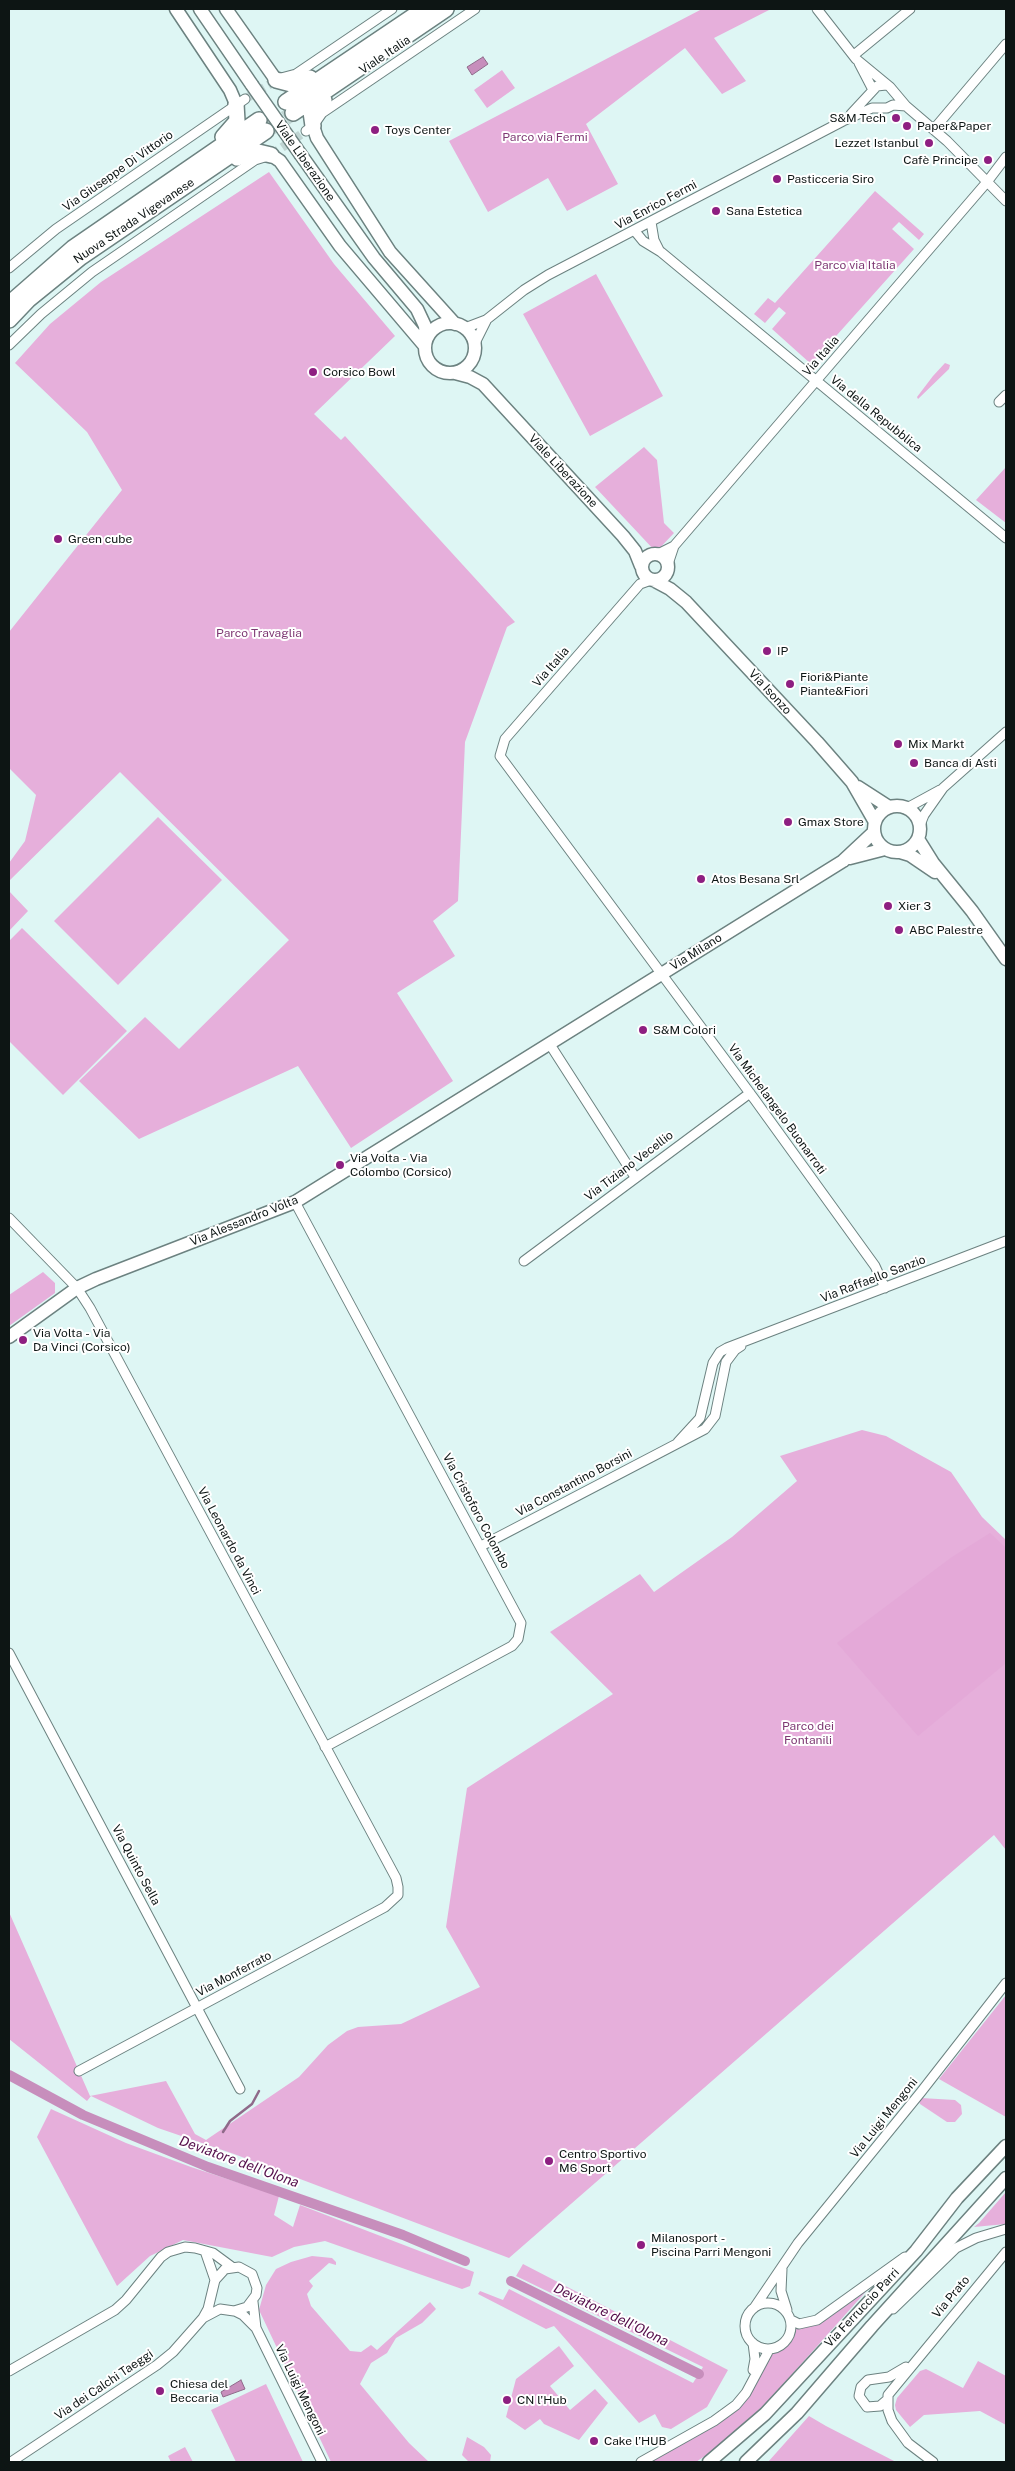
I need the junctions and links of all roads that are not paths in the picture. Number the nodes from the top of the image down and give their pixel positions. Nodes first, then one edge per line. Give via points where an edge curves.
1 (176, 9) edge
2 (200, 9) edge
3 (226, 9) edge
4 (392, 9) edge
5 (446, 9) edge
6 (475, 9) edge
7 (817, 9) edge
8 (910, 9) edge
9 (424, 16) edge
10 (398, 27) junction
11 (1006, 44) edge
12 (855, 57) junction
13 (274, 81) junction
14 (886, 85) junction
15 (872, 92) junction
16 (895, 94) junction
17 (241, 102) junction
18 (891, 106) junction
19 (906, 106) junction
20 (878, 108) junction
21 (843, 121) junction
22 (263, 126) tunnel mouth
23 (309, 128) junction
24 (934, 129) junction
25 (271, 155) junction
26 (1006, 157) edge
27 (987, 182) junction
28 (1006, 201) edge
29 (651, 222) junction
30 (118, 224) junction
31 (634, 230) junction
32 (661, 252) junction
33 (9, 268) edge
34 (9, 304) edge
35 (417, 309) junction
36 (9, 320) edge
37 (486, 320) junction
38 (455, 325) junction
39 (425, 342) junction
40 (9, 345) edge
41 (475, 349) junction
42 (454, 373) junction
43 (816, 381) junction
44 (483, 384) junction
45 (1006, 395) edge
46 (999, 402) dead end
47 (623, 536) junction
48 (1006, 538) edge
49 (674, 546) junction
50 (656, 554) junction
51 (641, 566) junction
52 (668, 566) junction
53 (653, 580) junction
54 (686, 602) junction
55 (1006, 732) edge
56 (500, 756) joint
57 (852, 782) junction
58 (943, 788) junction
59 (889, 807) junction
60 (907, 808) junction
61 (920, 825) junction
62 (874, 827) junction
63 (918, 839) junction
64 (885, 849) junction
65 (900, 852) junction
66 (843, 861) junction
67 (951, 885) junction
68 (1006, 959) edge
69 (661, 974) junction
70 (549, 1043) junction
71 (750, 1093) junction
72 (635, 1178) junction
73 (295, 1202) junction
74 (9, 1218) edge
75 (1006, 1241) edge
76 (524, 1260) dead end
77 (78, 1288) junction
78 (885, 1288) junction
79 (9, 1337) edge
80 (749, 1340) junction
81 (678, 1442) junction
82 (481, 1546) junction
83 (9, 1653) edge
84 (325, 1746) junction
85 (398, 1895) joint
86 (1006, 1983) edge
87 (198, 2008) junction
88 (79, 2071) dead end
89 (240, 2089) dead end
90 (1006, 2146) edge
91 (1006, 2178) edge
92 (1006, 2228) edge
93 (916, 2250) junction
94 (205, 2251) junction
95 (1006, 2252) edge
96 (232, 2267) junction
97 (782, 2269) junction
98 (214, 2283) junction
99 (253, 2302) junction
100 (754, 2308) junction
101 (231, 2310) junction
102 (789, 2316) junction
103 (203, 2318) junction
104 (872, 2326) junction
105 (256, 2328) junction
106 (753, 2343) junction
107 (769, 2350) junction
108 (916, 2359) junction
109 (9, 2371) edge
110 (878, 2380) junction
111 (752, 2382) junction
112 (888, 2397) junction
113 (11, 2462) edge
114 (322, 2462) edge
115 (641, 2462) edge
116 (709, 2462) edge
117 (746, 2462) edge
118 (933, 2462) edge

1 - 17 street
2 - 35 street, Viale Liberazione, bridge via 374,258
3 - 13 street
4 - 13 street via 296,74
5 - 9 main road
6 - 23 street, Viale Italia via 322,113
7 - 12 street
8 - 12 street
9 - 10 main road
9 - 10 main road via 290,108
9 - 23 main road via 381,60 316,106
10 - 13 main road via 301,84
11 - 24 street
12 - 14 street
12 - 15 street
14 - 15 street via 876,86
14 - 16 street
15 - 20 street via 872,102
15 - 21 street, Via Enrico Fermi
16 - 18 street
16 - 19 street
17 - 30 main road via 231,130 150,189
17 - 33 street, Via Giuseppe Di Vittorio via 56,230
18 - 19 street
18 - 20 street
19 - 24 street
20 - 21 street, Via Enrico Fermi
21 - 29 street, Via Enrico Fermi
22 - 30 main road, Nuova Strada Vigevanese
23 - 38 street, Viale Liberazione via 390,252
24 - 27 street
25 - 30 main road via 254,151 243,154
25 - 39 street, Viale Liberazione via 280,161 340,246
25 - 40 street via 255,160 92,272
26 - 27 street, Via Italia
27 - 28 street
27 - 43 street, Via Italia
29 - 31 street, Via Enrico Fermi
29 - 32 street, Via della Repubblica via 654,240
30 - 34 main road, Nuova Strada Vigevanese via 73,248
30 - 36 main road, Nuova Strada Vigevanese
31 - 32 street, Via della Repubblica
31 - 37 street, Via Enrico Fermi via 524,290
32 - 43 street, Via della Repubblica
35 - 38 street, Viale Liberazione
35 - 39 street, Viale Liberazione via 425,326
37 - 38 street, Via Enrico Fermi
37 - 41 street, Via Enrico Fermi
38 - 39 street via 432,330
38 - 41 street
39 - 42 street via 425,355 431,366 443,373
41 - 42 street via 465,369
41 - 44 street, Viale Liberazione
42 - 44 street, Viale Liberazione
43 - 48 street, Via della Repubblica
43 - 49 street, Via Italia
44 - 47 street, Viale Liberazione
45 - 46 street
47 - 50 street, Viale Liberazione via 638,548
47 - 51 street, Viale Liberazione via 635,551
49 - 50 street, Via Italia
49 - 52 street, Via Italia
50 - 51 street via 644,559
50 - 52 street via 665,558
51 - 53 street via 644,575
52 - 53 street via 666,576
52 - 54 street, Via Isonzo
53 - 54 street, Via Isonzo
53 - 56 street, Via Italia via 640,584 505,739
54 - 57 street, Via Isonzo
55 - 58 street
56 - 69 street, Via Michelangelo Buonarroti
57 - 59 street, Via Isonzo
57 - 62 street, Via Isonzo
58 - 60 street
58 - 61 street
59 - 60 street
59 - 62 street via 878,816
60 - 61 street
61 - 63 street
62 - 64 street via 876,839
62 - 66 street, Via Milano
63 - 65 street via 908,850
63 - 67 street
64 - 65 street
64 - 66 street, Via Milano
65 - 67 street via 926,864
66 - 69 street, Via Milano
67 - 68 street
69 - 70 street, Via Milano
69 - 71 street, Via Michelangelo Buonarroti
70 - 72 street
70 - 73 street, Via Alessandro Volta
71 - 72 street, Via Tiziano Vecellio
71 - 78 street, Via Michelangelo Buonarroti via 875,1266
72 - 76 street, Via Tiziano Vecellio
73 - 77 street, Via Alessandro Volta
73 - 82 street, Via Cristoforo Colombo
74 - 77 street, Via Leonardo da Vinci
75 - 78 street, Via Raffaello Sanzio
77 - 79 street, Via Alessandro Volta
77 - 84 street, Via Leonardo da Vinci
78 - 80 street, Via Raffaello Sanzio
80 - 81 street, Via Raffaello Sanzio via 727,1348 715,1357 700,1418
80 - 81 street, Via Constantino Borsini via 726,1362 719,1402 711,1424
81 - 82 street, Via Constantino Borsini
82 - 84 street, Via Cristoforo Colombo via 521,1624 518,1639 512,1646
83 - 87 street, Via Quinto Sella
84 - 85 street, Via Leonardo da Vinci via 396,1878
85 - 87 street, Via Monferrato via 385,1907
86 - 97 street, Via Luigi Mengoni via 798,2243
87 - 88 street, Via Monferrato
87 - 89 street, Via Quinto Sella
90 - 93 street, Via Ferruccio Parri via 957,2198
91 - 104 street, Via Ferruccio Parri
92 - 104 street via 956,2248 904,2300
93 - 102 street via 817,2320 799,2324
93 - 116 street, Via Ferruccio Parri via 765,2414
94 - 96 street
94 - 98 street
94 - 109 street via 186,2247 168,2252 114,2310
95 - 108 street, Via Prato
96 - 98 street via 225,2269
96 - 99 street via 246,2270 256,2281
97 - 100 street, Via Luigi Mengoni
97 - 102 street via 781,2291
98 - 101 street via 217,2301
98 - 103 street, Via dei Calchi Taeggi
99 - 101 street, Via dei Calchi Taeggi via 247,2307
99 - 105 street, Via Luigi Mengoni
100 - 102 street via 772,2303
100 - 106 street via 745,2323
101 - 103 street, Via dei Calchi Taeggi via 220,2309
101 - 105 street, Via Luigi Mengoni via 243,2314
102 - 107 street via 792,2330 787,2338
103 - 113 street, Via dei Calchi Taeggi via 157,2365
104 - 117 street, Via Ferruccio Parri via 788,2423
105 - 114 street, Via Luigi Mengoni
106 - 107 street
106 - 111 street
107 - 111 street
108 - 110 street, Via Prato via 898,2372
108 - 112 street, Via Prato
110 - 112 street via 886,2385
110 - 112 street, Via Prato via 864,2383 859,2391 861,2400 872,2408 880,2406
111 - 115 street via 736,2405 720,2417
112 - 118 street via 890,2415 902,2435

